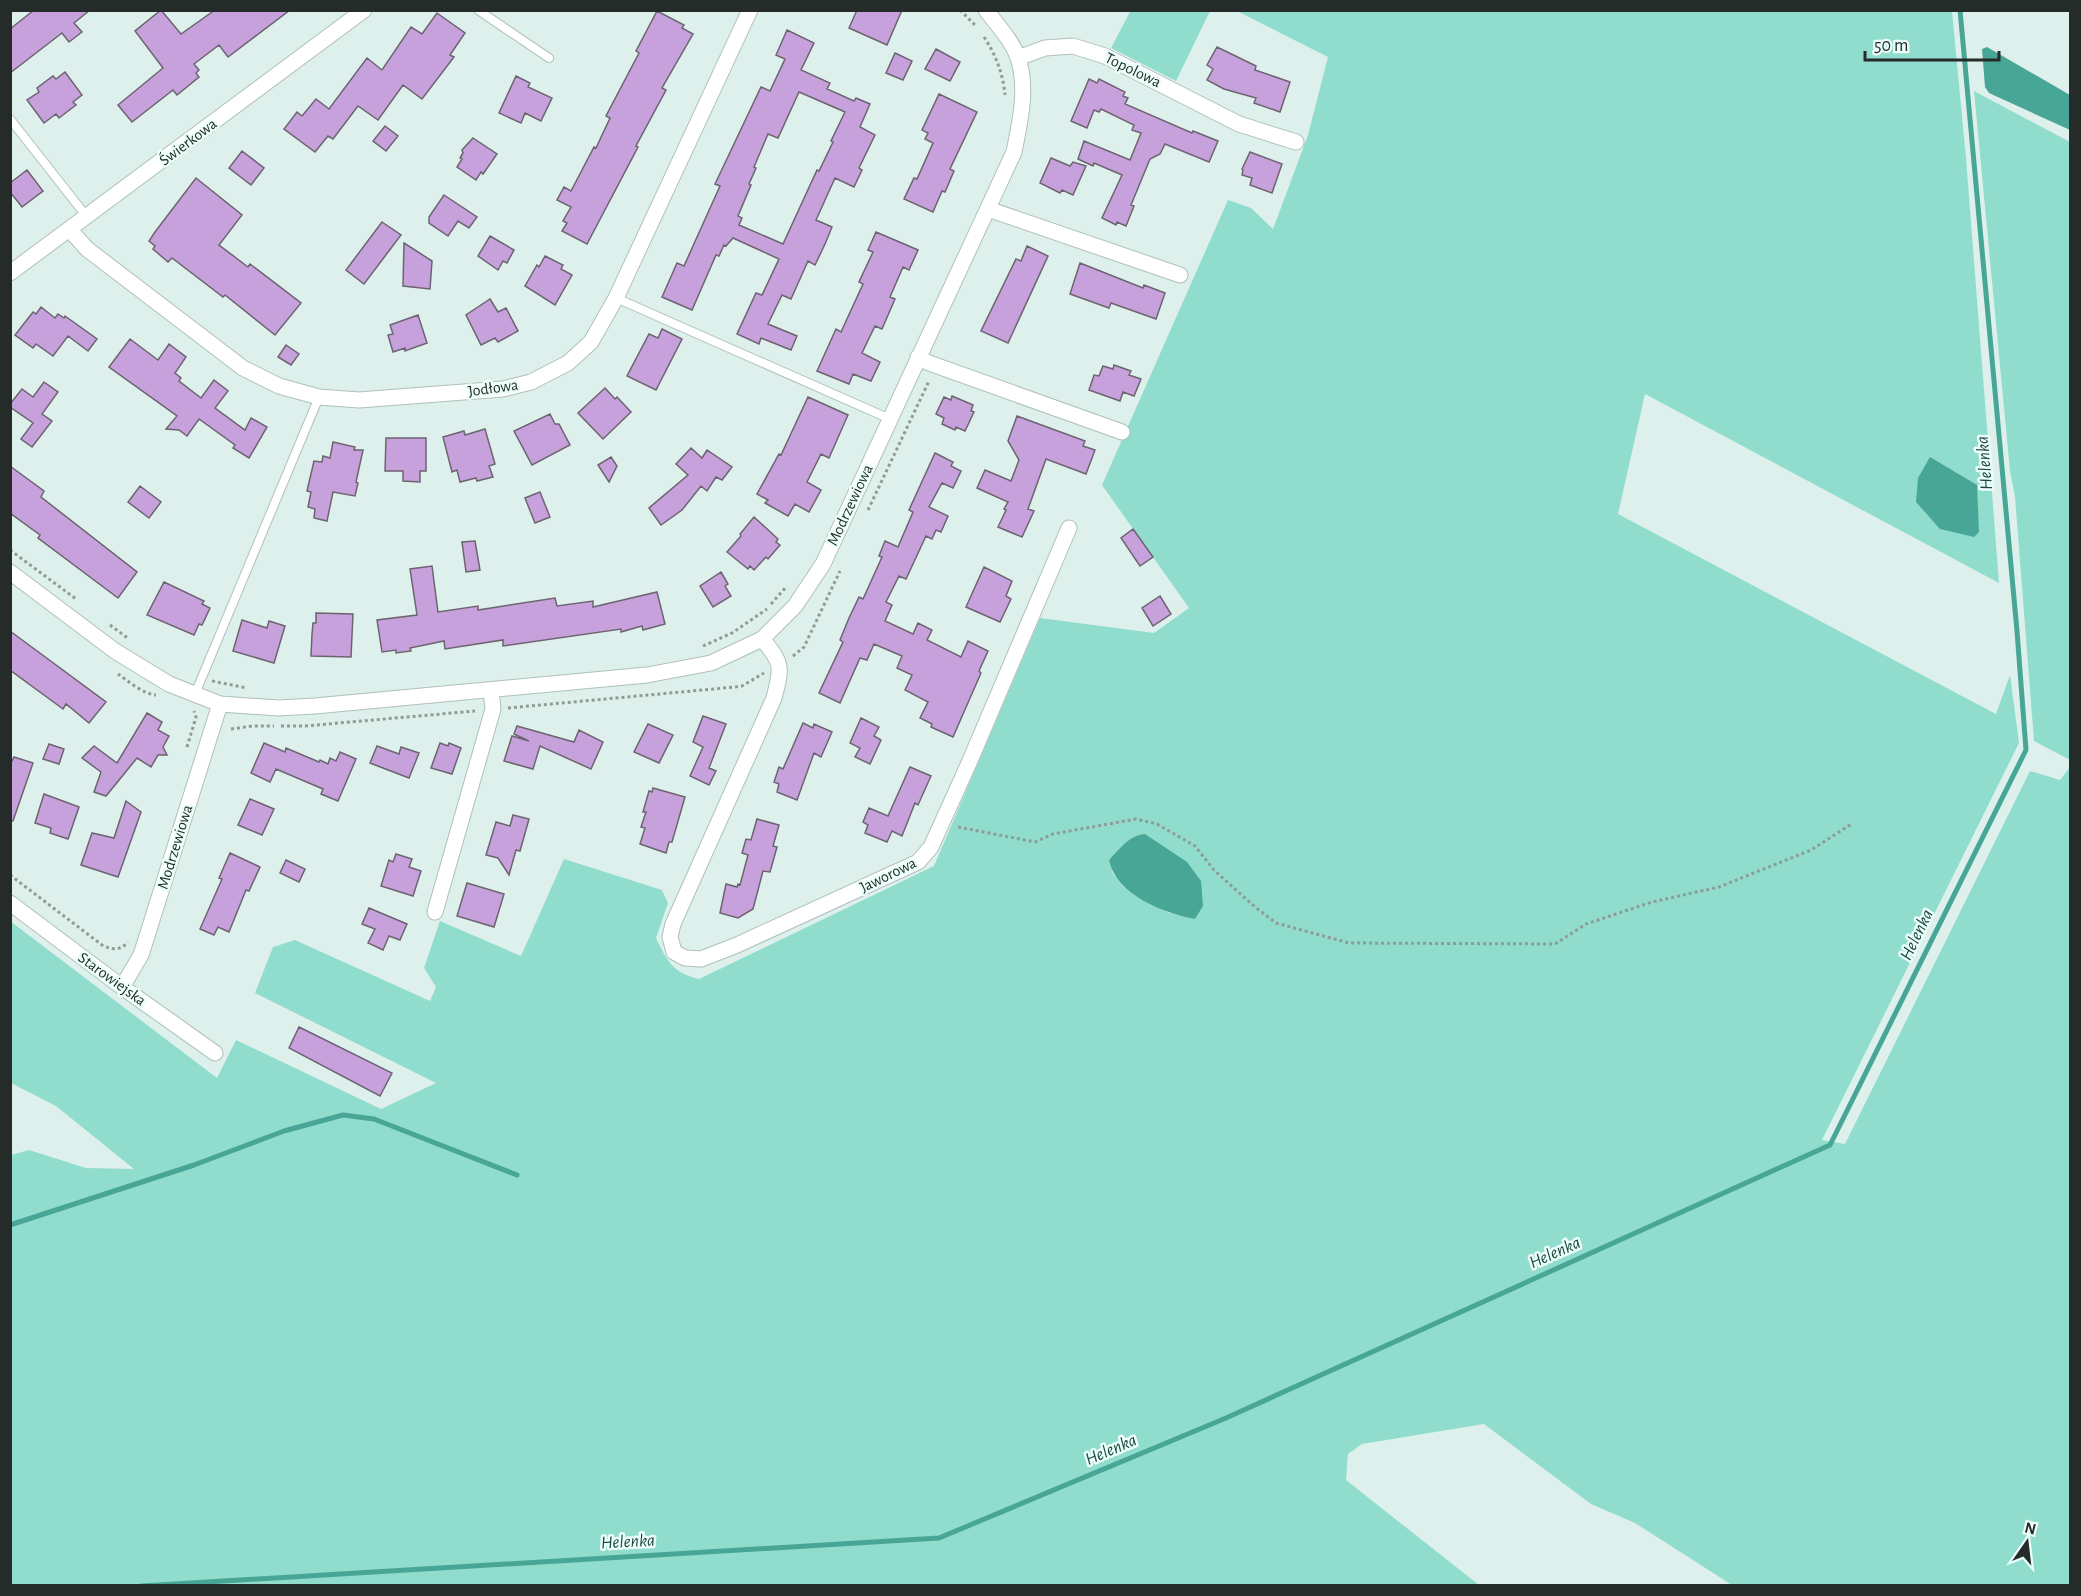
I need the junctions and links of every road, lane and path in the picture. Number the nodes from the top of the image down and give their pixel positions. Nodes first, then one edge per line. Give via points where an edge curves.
1 (364, 10) edge
2 (478, 10) edge
3 (750, 10) edge
4 (960, 10) edge
5 (986, 10) edge
6 (549, 58) dead end
7 (1018, 58) junction
8 (1005, 105) dead end
9 (10, 119) edge
10 (1296, 142) dead end
11 (988, 209) junction
12 (87, 217) junction
13 (70, 230) junction
14 (10, 273) edge
15 (1180, 275) dead end
16 (616, 298) junction
17 (918, 357) junction
18 (319, 397) junction
19 (890, 419) junction
20 (1122, 432) dead end
21 (1069, 528) dead end
22 (10, 550) edge
23 (10, 572) edge
24 (792, 579) dead end
25 (81, 602) dead end
26 (106, 622) dead end
27 (762, 639) junction
28 (131, 640) dead end
29 (698, 649) dead end
30 (202, 678) junction
31 (249, 688) dead end
32 (491, 690) junction
33 (192, 700) junction
34 (220, 704) junction
35 (187, 747) dead end
36 (941, 823) junction
37 (1853, 823) dead end
38 (10, 875) edge
39 (10, 903) edge
40 (435, 912) dead end
41 (131, 939) dead end
42 (122, 987) junction
43 (215, 1053) dead end

1 - 12 street, Świerkowa
2 - 6 lane
3 - 16 street, Jodłowa
4 - 8 path via 981,32 996,59 1004,83
5 - 7 street
7 - 10 street, Topolowa via 1045,48 1072,46 1094,52 1239,124
7 - 11 street, Modrzewiowa via 1022,112 1014,152
9 - 12 lane
11 - 15 street
11 - 17 street, Modrzewiowa
12 - 13 street, Świerkowa
13 - 14 street, Świerkowa
13 - 18 street, Jodłowa via 87,249 243,368 279,386
16 - 18 street, Jodłowa via 591,342 568,363 531,382 503,389 359,400
16 - 19 lane
17 - 19 street, Modrzewiowa
17 - 20 street
18 - 30 lane
19 - 27 street, Modrzewiowa via 823,564 795,606
21 - 36 street, Jaworowa
22 - 25 path
23 - 33 street, Modrzewiowa via 115,651
24 - 29 path via 768,608 732,633
26 - 28 path
27 - 32 street, Modrzewiowa via 711,663 647,675
27 - 36 street, Jaworowa via 773,652 781,673 774,698 672,924 674,952 685,958 701,959 918,862 931,847
30 - 31 path
30 - 33 lane
32 - 34 street, Modrzewiowa via 288,707
32 - 40 street via 493,709
33 - 34 street, Modrzewiowa
33 - 35 path via 196,717
34 - 42 street, Modrzewiowa via 141,955
36 - 37 path via 1035,842 1053,834 1136,819 1157,824 1195,846 1214,870 1276,923 1349,943 1555,944 1586,924 1652,902 1719,887 1811,850
38 - 41 path via 102,945 117,949
39 - 42 street, Starowiejska
42 - 43 street, Starowiejska

